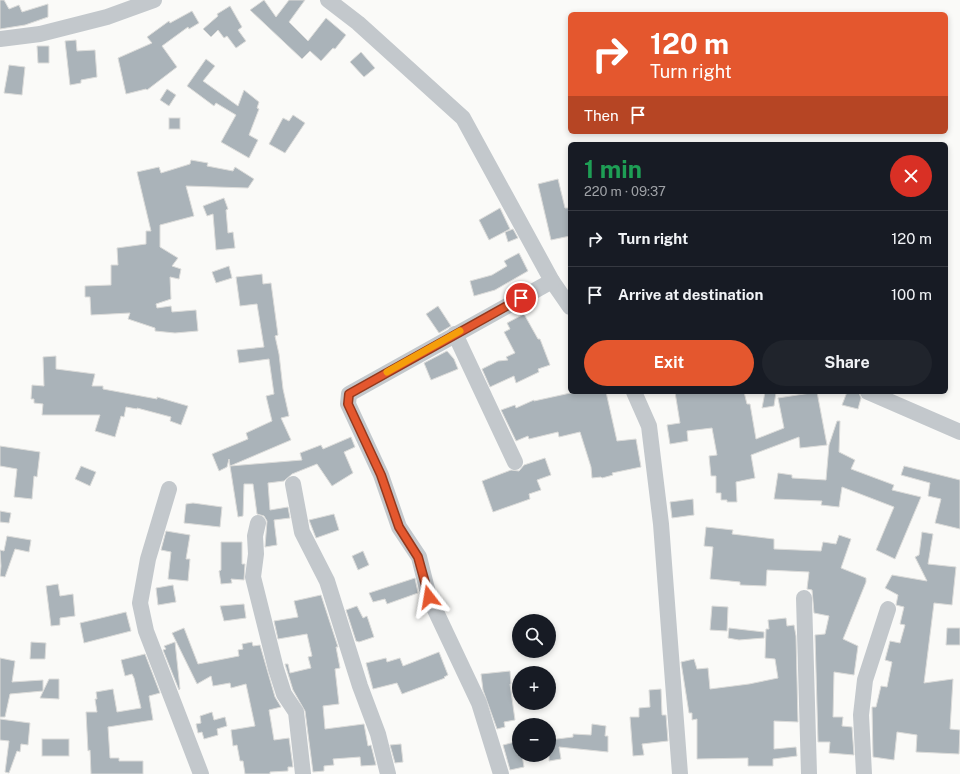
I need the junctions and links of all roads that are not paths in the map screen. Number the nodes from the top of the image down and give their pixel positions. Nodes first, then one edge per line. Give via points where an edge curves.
1 (154, 0) edge
2 (328, 0) edge
3 (0, 39) edge
4 (552, 281) junction
5 (568, 304) edge
6 (455, 334) junction
7 (635, 394) edge
8 (873, 394) edge
9 (960, 432) edge
10 (515, 462) dead end
11 (293, 484) dead end
12 (169, 489) dead end
13 (258, 523) dead end
14 (804, 598) dead end
15 (888, 609) dead end
16 (201, 774) edge
17 (303, 774) edge
18 (388, 774) edge
19 (501, 774) edge
20 (680, 774) edge
21 (809, 774) edge
22 (864, 774) edge

1 - 3 street via 107,17 40,34
2 - 4 street via 358,23 462,118
4 - 5 street
4 - 6 street
6 - 10 street
6 - 19 street via 349,394 348,404 381,475 399,527 418,557 429,597 479,702
7 - 20 street via 649,426 661,524
8 - 9 street
11 - 18 street via 302,532 327,581 378,734
12 - 16 street via 148,559 140,603 146,630
13 - 17 street via 253,577 276,669 284,694 296,712
14 - 21 street
15 - 22 street via 865,680 860,715

